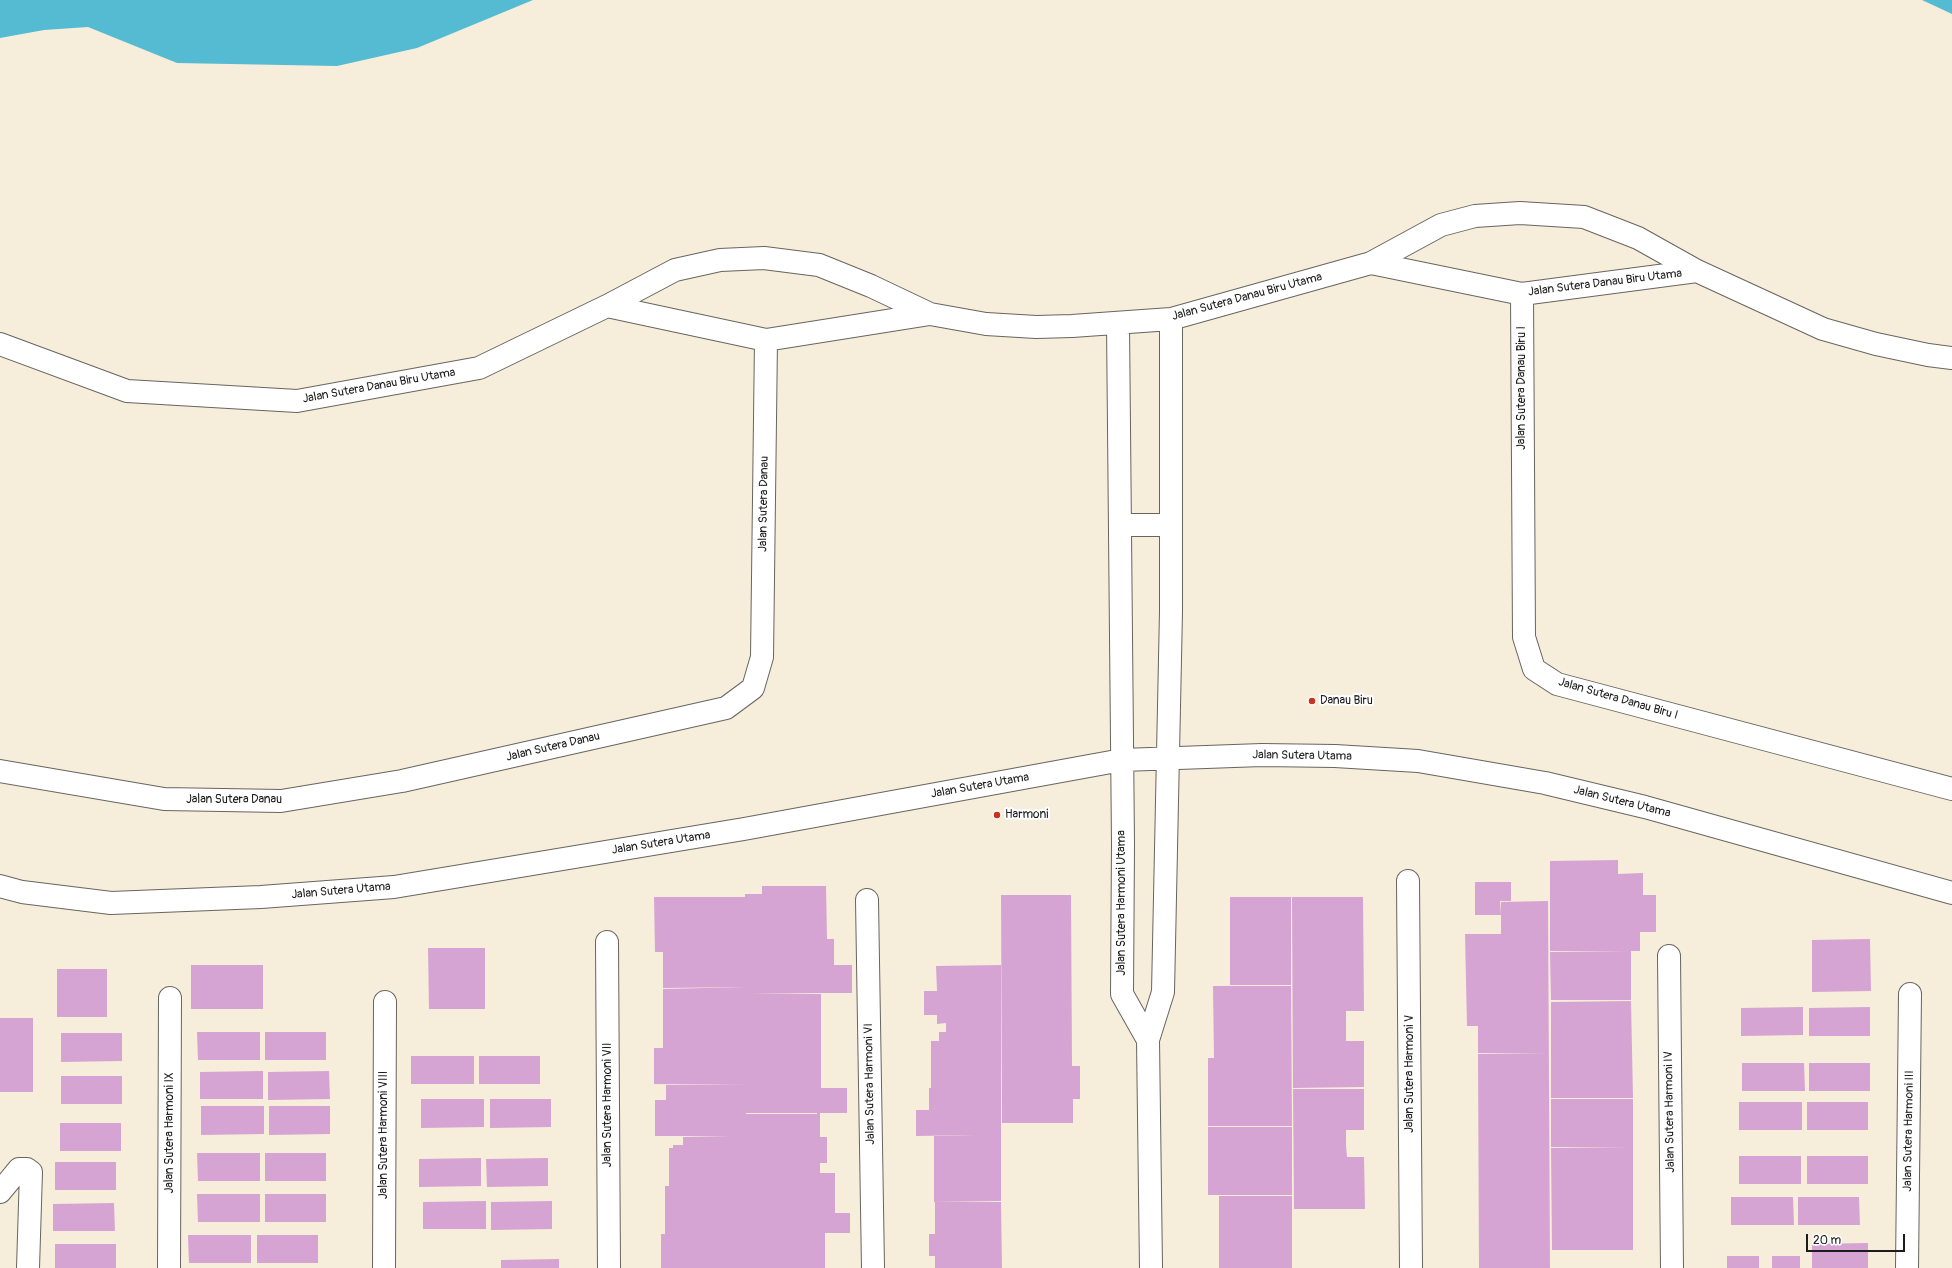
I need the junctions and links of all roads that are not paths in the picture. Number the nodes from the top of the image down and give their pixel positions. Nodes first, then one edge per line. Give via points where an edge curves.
1 (1372, 263) junction
2 (1697, 271) junction
3 (1522, 294) junction
4 (607, 306) junction
5 (930, 314) junction
6 (1172, 319) junction
7 (1118, 324) junction
8 (766, 340) junction
9 (0, 344) edge
10 (1952, 358) edge
11 (1120, 525) junction
12 (1171, 525) junction
13 (1169, 758) junction
14 (1122, 760) junction
15 (0, 771) edge
16 (1952, 789) edge
17 (1408, 881) dead end
18 (0, 886) edge
19 (1952, 894) edge
20 (867, 900) dead end
21 (607, 942) dead end
22 (1669, 956) dead end
23 (1910, 994) dead end
24 (170, 998) dead end
25 (385, 1002) dead end
26 (1148, 1040) junction
27 (0, 1192) edge
28 (28, 1268) edge
29 (169, 1268) edge
30 (384, 1268) edge
31 (609, 1268) edge
32 (873, 1268) edge
33 (1150, 1268) edge
34 (1411, 1268) edge
35 (1672, 1268) edge
36 (1907, 1268) edge

1 - 2 street, Jalan Sutera Danau Biru Utama via 1441,225 1475,216 1520,213 1584,217 1638,238
1 - 3 street, Jalan Sutera Danau Biru Utama
1 - 6 street, Jalan Sutera Danau Biru Utama
2 - 3 street, Jalan Sutera Danau Biru Utama
2 - 10 street, Jalan Sutera Danau Biru Utama via 1823,328 1876,344 1928,356
3 - 16 street, Jalan Sutera Danau Biru I via 1524,637 1534,669 1557,684
4 - 5 street, Jalan Sutera Danau Biru Utama via 675,270 720,260 764,258 819,265
4 - 8 street, Jalan Sutera Danau Biru Utama
4 - 9 street, Jalan Sutera Danau Biru Utama via 478,368 297,400 127,391
5 - 7 street, Jalan Sutera Danau Biru Utama via 986,324 1036,327
5 - 8 street, Jalan Sutera Danau Biru Utama
6 - 7 street, Jalan Sutera Danau Biru Utama
6 - 12 street, Jalan Sutera Harmoni Utama
7 - 11 street, Jalan Sutera Harmoni Utama
8 - 15 street, Jalan Sutera Danau via 762,657 753,688 726,708 402,780 281,801 164,799
11 - 12 street
11 - 14 street, Jalan Sutera Harmoni Utama
12 - 13 street, Jalan Sutera Harmoni Utama
13 - 14 street, Jalan Sutera Utama
13 - 19 street, Jalan Sutera Utama via 1335,756 1418,761 1500,774 1645,807
13 - 26 street, Jalan Sutera Harmoni Utama via 1163,992
14 - 18 street, Jalan Sutera Utama via 744,829 394,887 261,897 112,903 22,892
14 - 26 street, Jalan Sutera Harmoni Utama via 1122,994
17 - 34 street, Jalan Sutera Harmoni V
20 - 32 street, Jalan Sutera Harmoni VI
21 - 31 street, Jalan Sutera Harmoni VII
22 - 35 street, Jalan Sutera Harmoni IV
23 - 36 street, Jalan Sutera Harmoni III
24 - 29 street, Jalan Sutera Harmoni IX
25 - 30 street, Jalan Sutera Harmoni VIII
26 - 33 street, Jalan Sutera Harmoni Utama
27 - 28 street via 19,1169 31,1172

